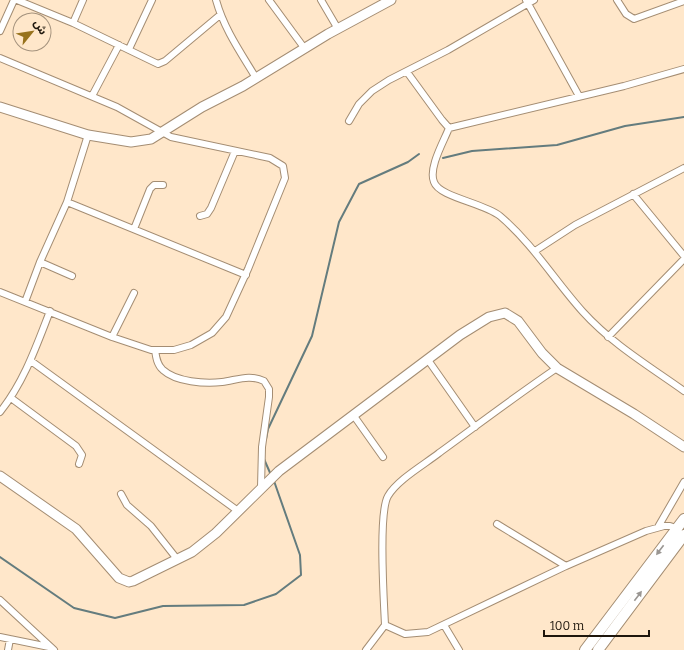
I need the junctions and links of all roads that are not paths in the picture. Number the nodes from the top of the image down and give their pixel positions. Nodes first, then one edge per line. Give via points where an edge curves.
1 (14, 0) edge
2 (17, 0) edge
3 (83, 0) edge
4 (152, 0) edge
5 (216, 0) edge
6 (269, 0) edge
7 (321, 0) edge
8 (391, 0) edge
9 (617, 0) edge
10 (529, 1) edge
11 (684, 1) edge
12 (220, 15) junction
13 (73, 23) junction
14 (338, 29) junction
15 (0, 31) edge
16 (119, 44) junction
17 (129, 49) junction
18 (305, 49) junction
19 (0, 58) edge
20 (684, 68) edge
21 (407, 72) junction
22 (256, 78) junction
23 (92, 96) junction
24 (579, 96) junction
25 (0, 107) edge
26 (350, 121) dead end
27 (449, 128) junction
28 (162, 133) junction
29 (88, 135) junction
30 (234, 151) junction
31 (684, 168) edge
32 (163, 186) dead end
33 (633, 194) junction
34 (66, 202) junction
35 (200, 216) dead end
36 (134, 229) junction
37 (535, 251) junction
38 (684, 258) edge
39 (40, 262) junction
40 (246, 275) junction
41 (72, 276) dead end
42 (0, 292) edge
43 (134, 293) dead end
44 (25, 302) junction
45 (50, 312) junction
46 (608, 337) junction
47 (112, 338) junction
48 (155, 350) junction
49 (428, 360) junction
50 (31, 361) junction
51 (557, 368) junction
52 (684, 391) edge
53 (11, 398) junction
54 (0, 412) edge
55 (354, 416) junction
56 (475, 427) junction
57 (684, 447) edge
58 (383, 457) dead end
59 (79, 464) dead end
60 (0, 476) edge
61 (684, 482) edge
62 (261, 487) junction
63 (121, 494) dead end
64 (238, 511) junction
65 (684, 519) edge
66 (497, 524) dead end
67 (658, 527) junction
68 (681, 531) edge
69 (177, 559) junction
70 (566, 566) junction
71 (0, 600) edge
72 (385, 625) junction
73 (444, 626) junction
74 (0, 637) edge
75 (10, 640) junction
76 (52, 649) edge
77 (8, 650) edge
78 (366, 650) edge
79 (459, 650) edge
80 (586, 650) edge
81 (598, 650) edge

1 - 15 street
2 - 13 street
3 - 13 street
4 - 17 street
5 - 12 street
6 - 18 street
7 - 14 street
8 - 14 street
9 - 11 street via 626,14 634,19
10 - 21 street
10 - 24 street
12 - 17 street via 160,64
12 - 22 street
13 - 16 street
14 - 18 street
16 - 17 street
16 - 23 street
18 - 22 street
19 - 23 street
20 - 24 street
21 - 26 street via 365,96
21 - 27 street
22 - 28 street via 196,110
23 - 28 street via 138,118
24 - 27 street
25 - 29 street
27 - 37 street via 433,168 434,184 445,193 493,211
28 - 29 street via 140,142
28 - 30 street via 192,143
29 - 34 street
30 - 35 street via 211,208 207,214
30 - 40 street via 270,158 283,166 285,172 285,178
31 - 33 street
32 - 36 street via 154,185 150,189
33 - 37 street via 575,225
33 - 38 street
34 - 36 street
34 - 39 street
36 - 40 street
37 - 46 street via 575,303
38 - 46 street
39 - 41 street
39 - 44 street
40 - 48 street via 226,317 212,332 182,348
42 - 44 street
43 - 47 street
44 - 45 street
45 - 47 street
45 - 50 street
46 - 52 street
47 - 48 street
48 - 62 street via 158,363 163,370 192,382 221,382 250,377 264,381 269,390 262,447
49 - 51 street via 475,325 496,314 505,313 518,320
49 - 55 street
49 - 56 street
50 - 53 street
50 - 64 street
51 - 56 street
51 - 57 street
53 - 54 street
53 - 59 street via 76,446 82,455
55 - 58 street
55 - 62 street
56 - 72 street via 403,481 387,497 383,578
60 - 69 street via 76,529 122,580 133,581
61 - 67 street
62 - 64 street
63 - 69 street via 127,505 151,526
64 - 69 street via 210,538 192,552
65 - 68 main road
66 - 70 street
67 - 68 street via 670,526
67 - 70 street
68 -> 80 main road
81 -> 68 main road
70 - 73 street
71 - 76 street
72 - 73 street via 405,634 428,632
72 - 78 street
73 - 79 street
74 - 75 street
75 - 76 street
75 - 77 street

